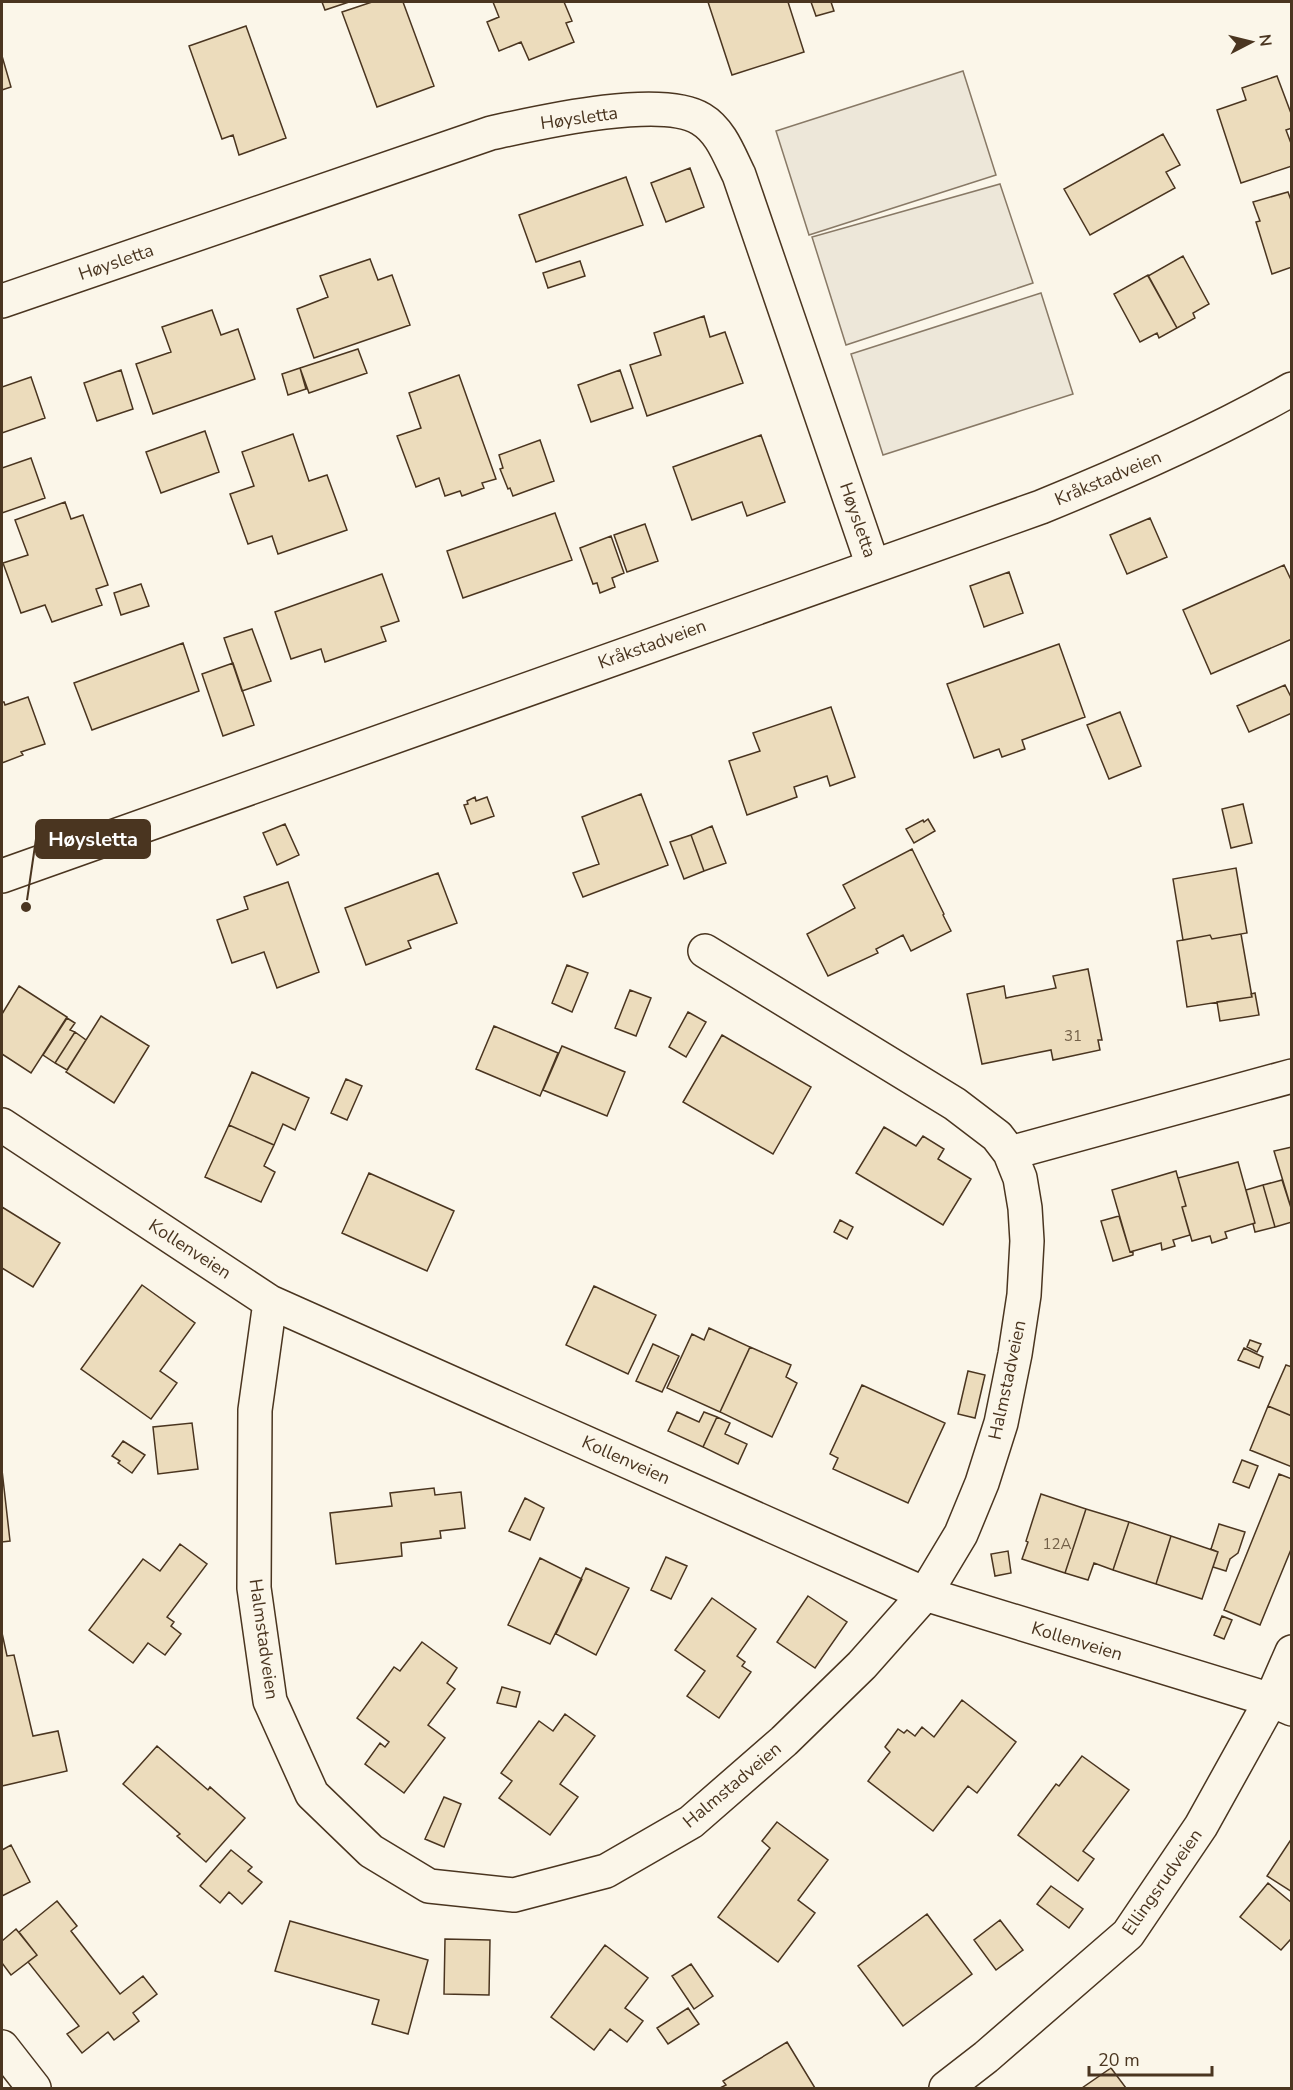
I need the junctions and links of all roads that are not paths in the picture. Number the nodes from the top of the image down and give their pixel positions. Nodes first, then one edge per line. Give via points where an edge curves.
1 (2, 301) edge
2 (1292, 389) edge
3 (873, 566) junction
4 (2, 876) edge
5 (705, 951) dead end
6 (1292, 1076) edge
7 (2, 1125) edge
8 (1010, 1153) junction
9 (270, 1302) junction
10 (925, 1594) junction
11 (1292, 1652) edge
12 (1281, 1705) edge
13 (2, 2047) edge
14 (34, 2088) edge
15 (946, 2088) edge

1 - 3 street, Høysletta via 491,133 617,111 690,114 716,131 748,200
2 - 3 street, Kråkstadveien via 1118,476
3 - 4 street, Kråkstadveien
5 - 8 street, Halmstadveien via 955,1104 997,1136
6 - 8 street
7 - 9 street, Kollenveien
8 - 10 street, Halmstadveien via 1020,1178 1027,1241 1015,1354 1001,1423 982,1483 961,1534
9 - 10 street, Kollenveien
9 - 10 street, Halmstadveien via 255,1410 254,1588 270,1701 312,1794 371,1851 429,1886 514,1895 606,1870 691,1822 784,1741 862,1665
10 - 12 street, Kollenveien
11 - 12 street, Ellingsrudveien
12 - 15 street, Ellingsrudveien via 1128,1934
13 - 14 street

